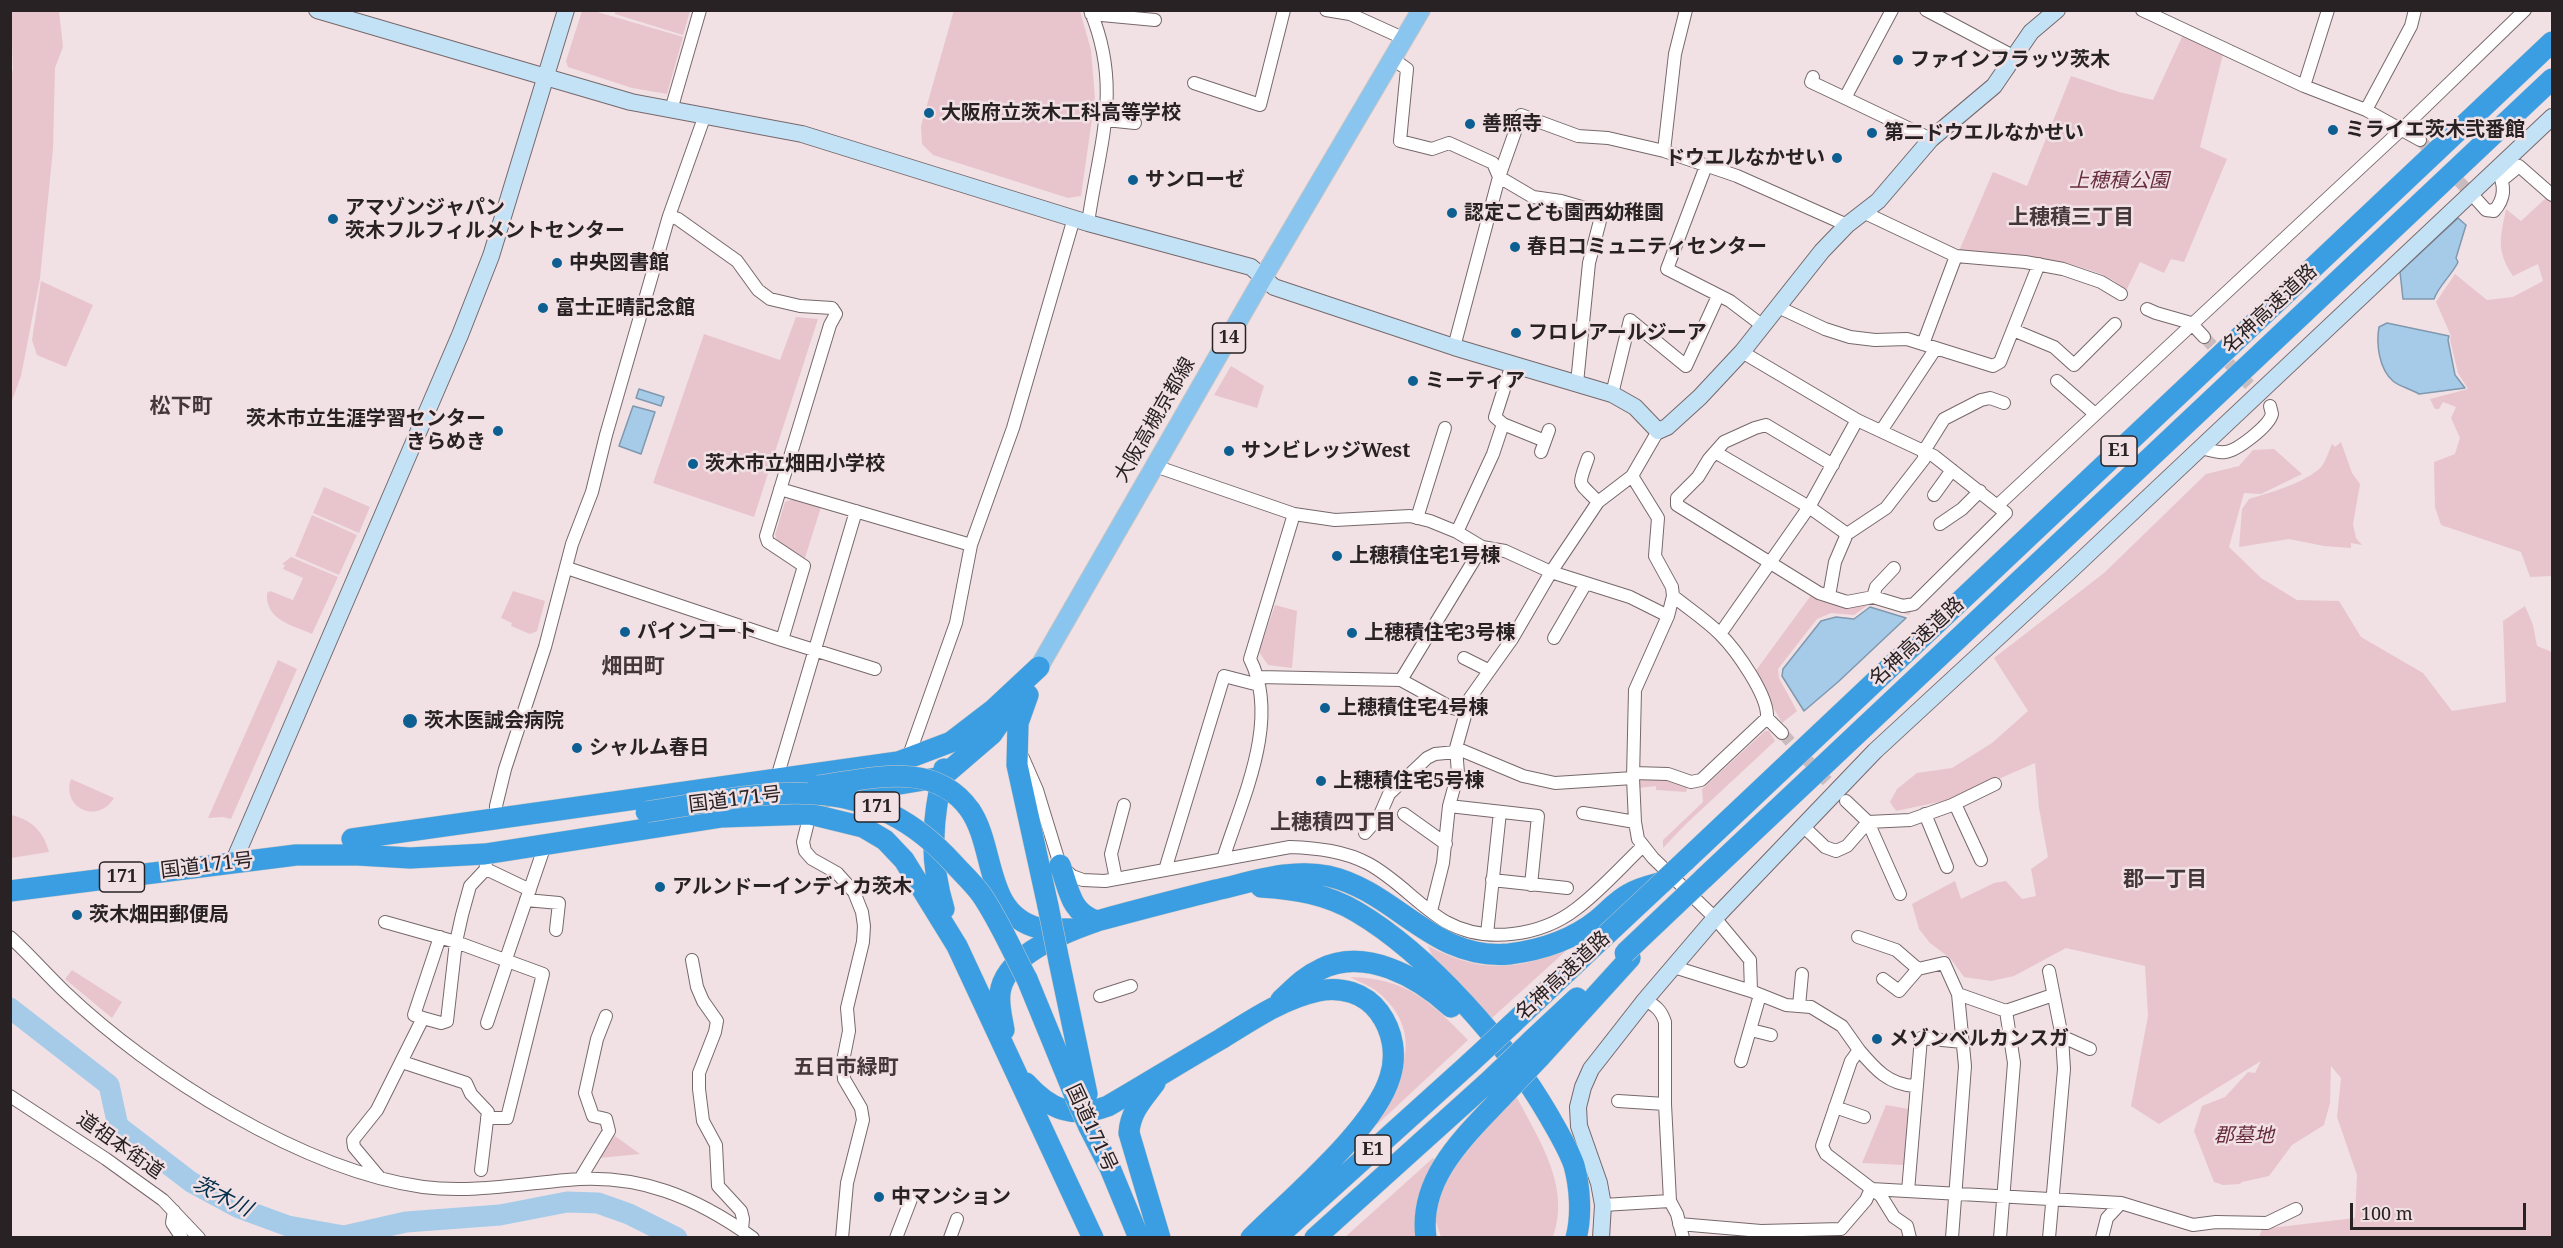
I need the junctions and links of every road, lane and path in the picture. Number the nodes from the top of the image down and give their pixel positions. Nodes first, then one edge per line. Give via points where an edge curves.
1 (566, 10) edge
2 (699, 10) edge
3 (1284, 10) edge
4 (1326, 10) edge
5 (1421, 10) edge
6 (1686, 10) edge
7 (1892, 10) edge
8 (1926, 10) edge
9 (2057, 10) edge
10 (2142, 10) edge
11 (2328, 10) edge
12 (2415, 10) edge
13 (2525, 10) edge
14 (320, 11) edge
15 (1091, 12) edge
16 (1155, 20) dead end
17 (1405, 39) junction
18 (2553, 42) edge
19 (2013, 56) junction
20 (1393, 59) junction
21 (547, 77) junction
22 (1813, 77) dead end
23 (2553, 79) edge
24 (1194, 83) dead end
25 (2304, 86) junction
26 (1845, 98) junction
27 (671, 110) junction
28 (2366, 110) junction
29 (705, 115) junction
30 (2553, 117) edge
31 (1106, 120) junction
32 (1135, 123) dead end
33 (2402, 129) junction
34 (1931, 139) junction
35 (2420, 140) tunnel mouth
36 (1664, 151) junction
37 (1706, 166) junction
38 (2500, 175) junction
39 (1499, 177) junction
40 (2553, 195) edge
41 (2477, 201) tunnel mouth
42 (1865, 213) junction
43 (669, 216) junction
44 (1081, 220) junction
45 (1848, 225) junction
46 (1956, 256) junction
47 (2039, 264) junction
48 (1263, 278) junction
49 (2121, 294) dead end
50 (1718, 296) junction
51 (1778, 307) junction
52 (2147, 309) dead end
53 (2191, 323) junction
54 (2115, 324) dead end
55 (1763, 326) junction
56 (2013, 330) junction
57 (2204, 337) tunnel mouth
58 (1923, 344) junction
59 (1454, 347) junction
60 (1936, 348) junction
61 (1742, 352) junction
62 (1512, 364) junction
63 (2057, 381) dead end
64 (1577, 383) junction
65 (1612, 394) junction
66 (2004, 404) dead end
67 (2270, 406) dead end
68 (2095, 414) junction
69 (1857, 420) junction
70 (1503, 424) junction
71 (1445, 428) dead end
72 (1658, 431) junction
73 (1881, 431) junction
74 (1545, 441) dead end
75 (2201, 448) junction
76 (1924, 451) junction
77 (1715, 452) junction
78 (1588, 458) dead end
79 (1833, 465) junction
80 (1155, 466) junction
81 (1952, 470) junction
82 (1632, 476) junction
83 (780, 489) junction
84 (1980, 491) junction
85 (1934, 495) dead end
86 (1598, 502) junction
87 (1998, 505) junction
88 (1809, 507) junction
89 (856, 511) junction
90 (1294, 514) junction
91 (1417, 518) junction
92 (1940, 524) dead end
93 (1457, 532) junction
94 (1847, 534) junction
95 (972, 545) junction
96 (1482, 547) junction
97 (1770, 563) junction
98 (567, 568) junction
99 (1894, 568) dead end
100 (1551, 572) junction
101 (1586, 583) junction
102 (1673, 596) junction
103 (1829, 596) junction
104 (1873, 597) junction
105 (1668, 616) junction
106 (1720, 634) junction
107 (1554, 638) dead end
108 (782, 640) junction
109 (815, 649) junction
110 (1464, 658) dead end
111 (1039, 667) junction
112 (875, 669) dead end
113 (1488, 670) junction
114 (1401, 680) junction
115 (1259, 681) junction
116 (1465, 711) junction
117 (1767, 718) junction
118 (1782, 734) tunnel mouth
119 (1018, 737) junction
120 (951, 742) junction
121 (1456, 750) junction
122 (909, 758) junction
123 (1633, 775) junction
124 (942, 777) junction
125 (1995, 784) dead end
126 (776, 786) junction
127 (1846, 801) tunnel mouth
128 (1955, 804) junction
129 (1124, 805) dead end
130 (1449, 806) junction
131 (1500, 812) junction
132 (1582, 813) dead end
133 (810, 814) junction
134 (1404, 814) dead end
135 (1925, 814) junction
136 (722, 817) junction
137 (496, 820) junction
138 (1635, 822) junction
139 (1868, 822) junction
140 (1803, 826) junction
141 (1365, 833) dead end
142 (352, 839) junction
143 (1446, 844) junction
144 (545, 845) junction
145 (1643, 846) junction
146 (296, 855) junction
147 (1223, 859) junction
148 (1981, 860) dead end
149 (485, 862) junction
150 (233, 863) junction
151 (1060, 865) junction
152 (1947, 867) dead end
153 (1164, 870) junction
154 (1116, 879) junction
155 (1492, 880) junction
156 (1239, 885) junction
157 (1531, 885) junction
158 (1567, 888) dead end
159 (10, 891) edge
160 (1900, 894) dead end
161 (528, 895) junction
162 (1431, 911) junction
163 (1715, 918) junction
164 (1097, 921) junction
165 (385, 922) dead end
166 (1074, 928) junction
167 (1600, 929) junction
168 (556, 930) dead end
169 (1487, 934) junction
170 (10, 937) edge
171 (440, 937) junction
172 (1858, 937) dead end
173 (456, 942) junction
174 (957, 945) junction
175 (507, 959) junction
176 (692, 960) dead end
177 (1674, 967) junction
178 (1917, 969) junction
179 (2049, 970) dead end
180 (1802, 974) dead end
181 (1883, 979) dead end
182 (1131, 986) dead end
183 (1755, 993) junction
184 (1958, 994) junction
185 (2053, 995) junction
186 (1100, 996) dead end
187 (1646, 1000) junction
188 (1275, 1006) junction
189 (1799, 1006) junction
190 (2006, 1011) junction
191 (606, 1016) dead end
192 (423, 1018) junction
193 (487, 1023) dead end
194 (1751, 1030) junction
195 (1771, 1035) dead end
196 (2061, 1036) junction
197 (1963, 1042) junction
198 (2090, 1049) dead end
199 (1859, 1050) junction
200 (1009, 1054) junction
201 (1741, 1061) dead end
202 (402, 1062) junction
203 (1018, 1074) junction
204 (1161, 1075) junction
205 (1916, 1086) junction
206 (1494, 1090) junction
207 (1081, 1095) junction
208 (10, 1096) edge
209 (1618, 1101) dead end
210 (1665, 1104) junction
211 (1835, 1107) junction
212 (1864, 1117) dead end
213 (487, 1118) junction
214 (481, 1170) dead end
215 (381, 1178) junction
216 (580, 1179) junction
217 (1871, 1189) junction
218 (1908, 1191) junction
219 (1955, 1193) junction
220 (2004, 1196) junction
221 (2053, 1198) junction
222 (911, 1199) dead end
223 (1670, 1201) junction
224 (2121, 1203) junction
225 (1603, 1205) junction
226 (2296, 1209) dead end
227 (174, 1211) junction
228 (957, 1219) dead end
229 (1679, 1224) junction
230 (742, 1229) junction
231 (182, 1238) edge
232 (199, 1238) edge
233 (753, 1238) edge
234 (842, 1238) edge
235 (896, 1238) edge
236 (950, 1238) edge
237 (1093, 1238) edge
238 (1139, 1238) edge
239 (1160, 1238) edge
240 (1251, 1238) edge
241 (1276, 1238) edge
242 (1315, 1238) edge
243 (1426, 1238) edge
244 (1562, 1238) edge
245 (1576, 1238) edge
246 (1601, 1238) edge
247 (1683, 1238) edge
248 (1910, 1238) edge
249 (1952, 1238) edge
250 (2000, 1238) edge
251 (2049, 1238) edge
252 (2102, 1238) edge

1 - 21 street
2 - 27 street
3 - 24 street via 1260,105
4 - 17 street via 1350,14
5 - 17 main road, 大阪高槻京都線 / 14
6 - 36 street via 1675,54
7 - 26 street
8 - 19 street
9 - 19 street via 2031,32
10 - 25 street
11 - 25 street
12 - 28 street
13 - 33 street
14 - 21 street
15 - 16 street
15 - 31 street via 1104,50 1108,83
17 - 20 main road, 大阪高槻京都線 / 14
18 - 167 highway, 名神高速道路 / E1, bridge via 1663,882
19 - 34 street via 1994,86
20 - 39 street via 1407,69 1400,141 1432,149 1449,143 1493,163
20 - 48 main road, 大阪高槻京都線 / 14
21 - 27 street
21 - 150 street via 492,256
22 - 26 street via 1810,82
23 - 206 highway, 名神高速道路 / E1, bridge via 1700,882
25 - 28 street
26 - 34 street
27 - 29 street
28 - 33 street
29 - 43 street
29 - 44 street via 802,134
30 - 38 street
31 - 32 street
31 - 44 street
33 - 35 street
33 - 53 street
34 - 42 street
36 - 37 street
36 - 39 street via 1608,138 1578,136 1521,116
37 - 45 street
37 - 50 street via 1667,268
38 - 40 street via 2519,166
38 - 41 street via 2504,190 2501,204 2494,211 2486,210
38 - 75 street
39 - 59 street
39 - 64 street via 1533,197 1602,213 1589,263
42 - 45 street
42 - 46 street
43 - 83 street via 737,261 758,290 770,299 832,308 836,314
43 - 98 street
44 - 48 street via 1251,267
44 - 95 street
45 - 51 street via 1809,266
46 - 47 street
46 - 58 street
47 - 49 street via 2085,275
47 - 56 street
48 - 59 street via 1274,287
48 - 80 main road, 大阪高槻京都線 / 14
50 - 55 street
50 - 65 street via 1686,366 1630,320
51 - 55 street
51 - 58 street via 1850,337 1906,339
52 - 53 street
53 - 57 street
53 - 68 street
54 - 56 street via 2074,365 2054,346
55 - 61 street
56 - 60 street via 2000,362 1993,366
58 - 60 street
59 - 62 street
60 - 73 street
61 - 69 street
61 - 72 street via 1700,398
62 - 64 street
62 - 70 street via 1495,417
63 - 68 street
64 - 65 street
65 - 72 street via 1635,407
66 - 76 street via 1990,398 1981,400 1944,419
67 - 75 street via 2272,414 2265,427 2228,452
68 - 87 street
69 - 73 street
69 - 79 street
70 - 74 street
70 - 93 street
71 - 91 street
72 - 82 street
73 - 76 street
75 - 140 street via 1875,751
76 - 81 street
76 - 94 street via 1924,459 1886,508
77 - 79 street via 1730,438 1766,425
77 - 88 street
77 - 97 street via 1677,498 1677,505
78 - 86 street via 1580,481 1582,488
79 - 88 street
80 - 90 street
80 - 111 main road, 大阪高槻京都線 / 14
81 - 84 street
81 - 85 street
82 - 86 street
82 - 102 street via 1658,518 1655,556
83 - 89 street
83 - 108 street via 766,536 768,542 804,566
84 - 87 street
84 - 92 street
86 - 100 street
87 - 104 street via 2006,513 1914,604 1903,606
88 - 94 street
88 - 97 street
89 - 95 street
89 - 109 street
90 - 91 street via 1335,520
90 - 115 street via 1250,659
91 - 93 street
93 - 96 street
94 - 103 street via 1835,562
95 - 122 street via 956,623
96 - 100 street via 1505,551
96 - 114 street
97 - 103 street
97 - 106 street
98 - 108 street
98 - 137 street via 503,777
99 - 104 street via 1876,587
100 - 101 street
100 - 113 street via 1520,626
101 - 105 street via 1630,597
101 - 107 street
102 - 105 street
102 - 106 street
103 - 104 street via 1847,602
105 - 123 street via 1635,690
106 - 117 street via 1752,678
108 - 109 street
109 - 112 street
109 - 126 street
110 - 113 street
111 - 119 highway via 1022,709
111 - 120 highway
111 - 124 highway via 992,734
113 - 116 street
114 - 115 street
114 - 116 street
115 - 147 street via 1261,741
115 - 153 street via 1224,676 1178,808
116 - 121 street
117 - 118 street
117 - 123 street via 1701,780 1691,782 1668,774
119 - 151 street
119 - 207 highway, bridge via 1017,765 1059,961
120 - 122 highway
120 - 124 highway
121 - 123 street via 1523,776 1554,783
121 - 130 street via 1458,773
121 - 141 street via 1426,758 1389,794 1379,817
122 - 126 highway
123 - 138 street
124 - 136 highway via 792,801
124 - 174 highway via 934,825 933,866
125 - 128 street
126 - 137 highway
126 - 142 highway, 国道171号 / 171, bridge via 646,812 494,834
126 - 166 highway, bridge via 907,775 945,786 970,810 1005,906 1021,922 1041,929
126 - 207 highway, 国道171号 / 171, bridge via 849,798 876,807 906,822 937,845 981,893 1027,979
127 - 139 street
128 - 135 street
128 - 148 street
129 - 154 street via 1112,854
130 - 131 street
130 - 143 street
131 - 155 street
131 - 157 street via 1538,816
132 - 138 street
133 - 136 highway, 国道171号 / 171
133 - 174 highway, 国道171号 / 171 via 862,827 885,840 904,860
133 - 234 street via 803,842 805,851 837,873 854,892 864,926 849,995 848,1041 843,1061 844,1079 861,1108 862,1120 847,1183
134 - 143 street
135 - 139 street via 1910,820
135 - 152 street
136 - 144 highway, 国道171号 / 171
137 - 142 highway
138 - 145 street
139 - 140 street via 1847,846 1836,851
139 - 160 street
140 - 163 street
142 - 146 highway, 国道171号 / 171
143 - 162 street
144 - 149 highway, 国道171号 / 171
144 - 161 street
145 - 163 street
145 - 169 street via 1575,910 1548,926 1518,933
146 - 149 highway, 国道171号 / 171
146 - 150 highway, 国道171号 / 171
147 - 153 street
147 - 162 street via 1290,847 1344,854 1369,864
149 - 161 street
149 - 173 street via 470,886
150 - 159 highway, 国道171号 / 171
151 - 154 street via 1083,880
151 - 164 highway via 1076,908 1084,917
153 - 154 street
155 - 157 street
155 - 169 street
156 - 164 highway
156 - 167 highway via 1289,874 1329,876 1371,892 1445,942 1485,953 1507,954 1551,945
156 - 245 highway via 1310,893 1335,901 1380,927 1448,986 1529,1083 1563,1140 1578,1187
157 - 158 street
161 - 168 street via 558,903
161 - 175 street
162 - 169 street via 1465,930
163 - 177 street
163 - 183 street via 1750,960
164 - 166 highway
165 - 171 street
166 - 200 highway via 1016,961 1006,975 1000,990
167 - 241 highway, 名神高速道路 / E1, bridge via 1512,1024
170 - 215 street via 103,1025 206,1097 304,1151
171 - 173 street
171 - 192 street via 414,1015
172 - 178 street via 1896,950
173 - 175 street
173 - 192 street via 447,1021
174 - 200 highway, 国道171号 / 171
175 - 193 street
175 - 213 street via 543,974 507,1118
176 - 230 street via 696,987 717,1021 699,1073 703,1121 716,1145 718,1186 741,1211
177 - 183 street
177 - 187 street
178 - 181 street via 1899,991
178 - 184 street via 1944,963
179 - 185 street
180 - 189 street
182 - 186 street
183 - 189 street
183 - 194 street
184 - 190 street
184 - 197 street
185 - 190 street
185 - 196 street
187 - 210 street via 1656,1006 1665,1022
187 - 225 street via 1591,1069 1578,1107 1579,1126
188 - 204 highway
188 - 240 highway via 1320,991 1350,992 1375,1007 1386,1022 1393,1056 1390,1076 1370,1115
188 - 244 highway via 1308,975 1340,963 1396,970 1431,990 1469,1025 1522,1092 1540,1122 1566,1188
189 - 199 street via 1811,1007 1834,1020
190 - 220 street via 2014,1063
191 - 216 street via 585,1093 593,1116 606,1119 609,1131
192 - 202 street
194 - 195 street
194 - 201 street
196 - 198 street
196 - 221 street via 2064,1069
197 - 205 street via 1921,1038
197 - 219 street via 1965,1066
199 - 205 street via 1881,1076
199 - 211 street via 1851,1061
200 - 203 highway, 国道171号 / 171
202 - 213 street via 466,1083 488,1112
202 - 215 street via 377,1110 353,1140 354,1147
203 - 204 highway via 1039,1098 1071,1113 1090,1113 1108,1107
203 - 237 highway, 国道171号 / 171
204 - 239 highway via 1129,1121 1129,1133
205 - 218 street
206 - 242 highway, 名神高速道路 / E1
206 - 243 highway via 1437,1176 1426,1210
207 - 238 highway, 国道171号 / 171, bridge
208 - 227 street, 道祖本街道 via 106,1159
209 - 210 street
210 - 223 street
211 - 212 street
211 - 217 street via 1822,1146
213 - 214 street
215 - 216 street via 423,1187 469,1190
216 - 230 street via 647,1184 722,1215
217 - 218 street
217 - 229 street via 1841,1229 1761,1232
217 - 248 street via 1881,1196 1894,1217 1907,1226
218 - 219 street
219 - 220 street
219 - 249 street
220 - 221 street
220 - 250 street
221 - 224 street
221 - 251 street
222 - 235 street
223 - 225 street
223 - 229 street
224 - 226 street via 2193,1225 2267,1222
224 - 252 street via 2107,1218
225 - 246 street
227 - 231 street via 172,1223
227 - 232 street, 道祖本街道
228 - 236 street
229 - 247 street
230 - 233 street

